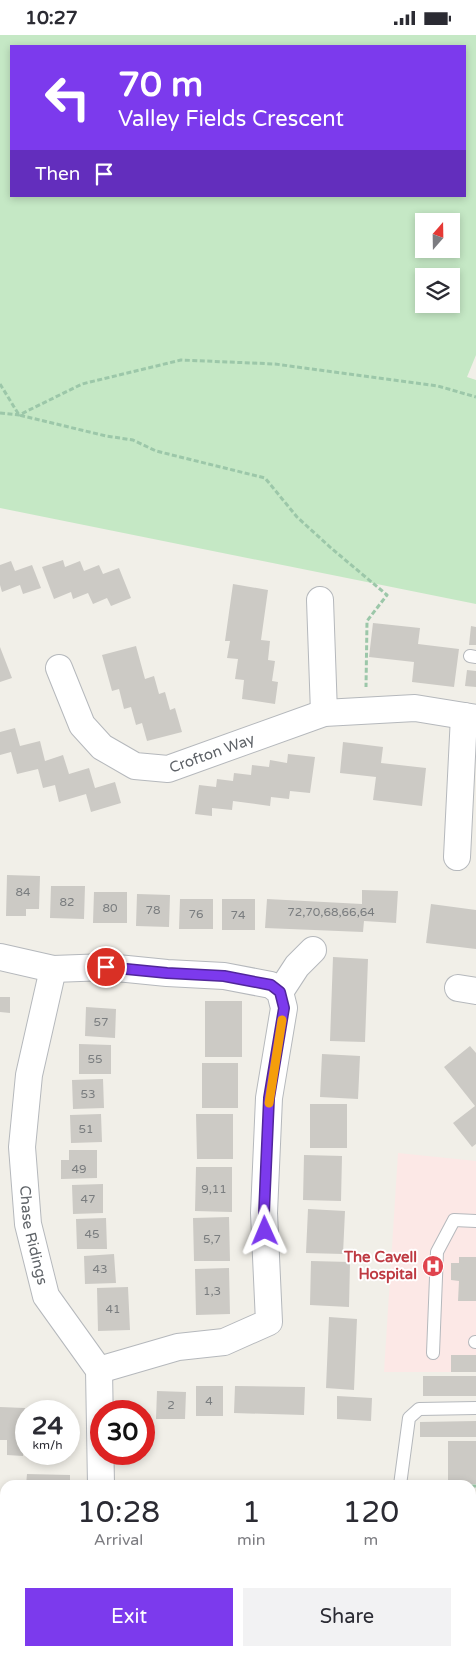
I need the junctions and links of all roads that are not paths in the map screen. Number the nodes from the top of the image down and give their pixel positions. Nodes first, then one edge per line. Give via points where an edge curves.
1 (320, 600) dead end
2 (59, 669) dead end
3 (324, 713) junction
4 (470, 717) edge
5 (457, 857) dead end
6 (313, 950) dead end
7 (0, 957) edge
8 (53, 969) junction
9 (280, 992) junction
10 (476, 1221) edge
11 (433, 1353) dead end
12 (99, 1369) junction
13 (476, 1408) edge
14 (101, 1480) edge
15 (401, 1480) edge

1 - 3 street
2 - 3 street, Crofton Way via 82,725 102,747 135,766 168,769
3 - 4 street, Crofton Way via 415,708
4 - 5 street, Crofton Way
6 - 9 street via 297,966
7 - 8 street
8 - 9 street via 106,967 224,976 271,985
8 - 12 street, Chase Ridings via 29,1075 22,1147 28,1224 46,1296
9 - 12 street via 284,1008 269,1098 264,1213 278,1327 224,1342 178,1347
10 - 11 lane via 454,1220 437,1252
12 - 14 street
13 - 15 lane via 419,1409 409,1418

